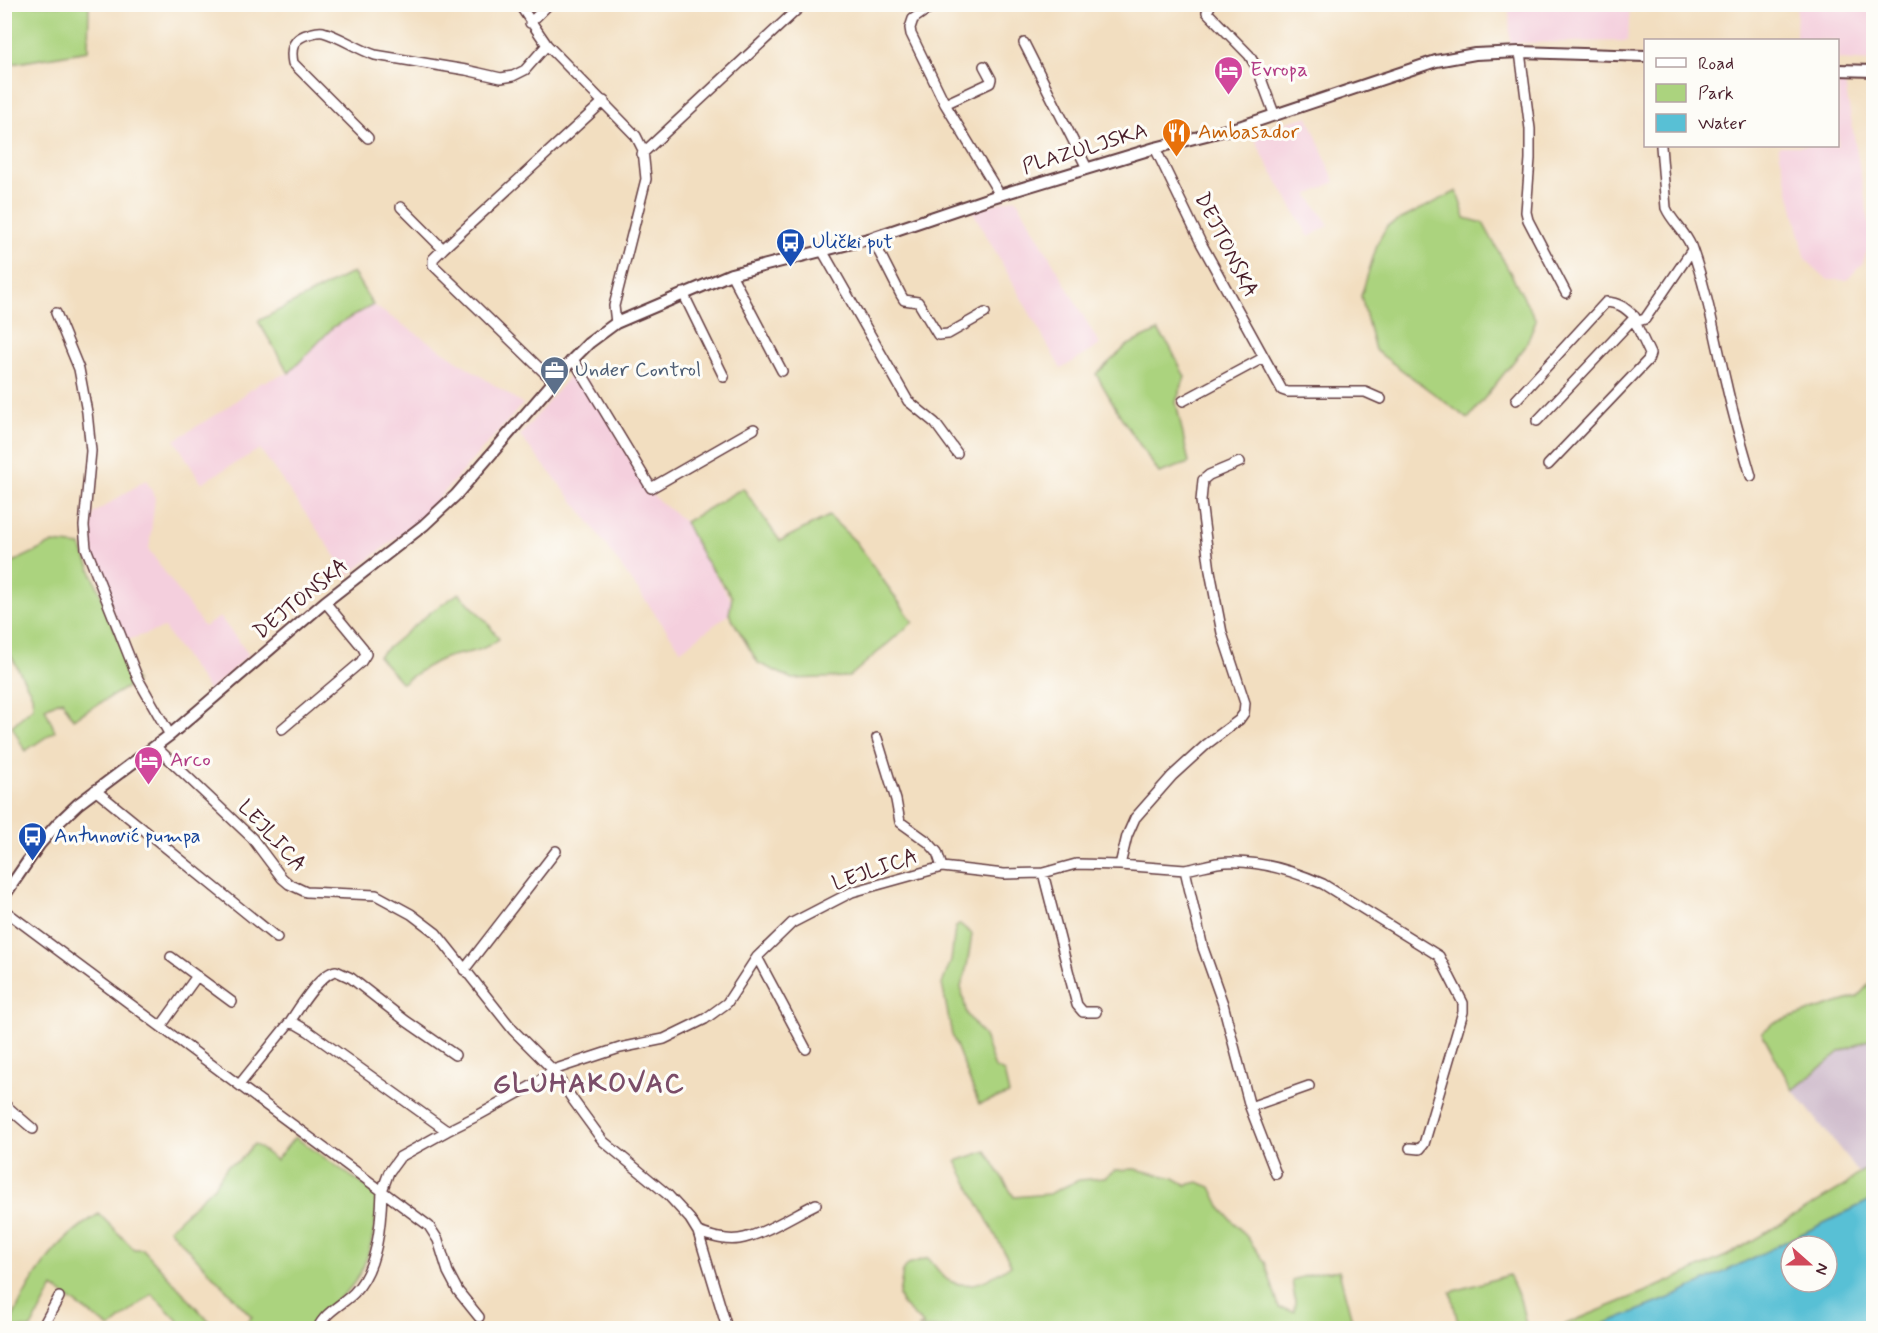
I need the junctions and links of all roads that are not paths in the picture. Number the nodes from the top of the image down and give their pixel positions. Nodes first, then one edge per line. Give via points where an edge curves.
1 (519, 4) edge
2 (549, 4) edge
3 (803, 4) edge
4 (935, 4) edge
5 (1211, 4) edge
6 (530, 22) junction
7 (1024, 43) dead end
8 (547, 45) junction
9 (1520, 52) junction
10 (1644, 56) edge
11 (984, 66) dead end
12 (1839, 70) edge
13 (1874, 71) edge
14 (604, 101) junction
15 (945, 104) junction
16 (1275, 116) junction
17 (368, 138) dead end
18 (1661, 147) edge
19 (1155, 148) junction
20 (642, 154) junction
21 (1086, 168) junction
22 (1000, 195) junction
23 (401, 207) dead end
24 (872, 238) junction
25 (443, 249) junction
26 (1692, 250) junction
27 (823, 252) junction
28 (731, 274) junction
29 (683, 293) junction
30 (1566, 293) dead end
31 (56, 313) dead end
32 (985, 313) dead end
33 (1635, 320) junction
34 (616, 323) junction
35 (1263, 358) junction
36 (573, 359) junction
37 (782, 371) dead end
38 (724, 377) dead end
39 (555, 382) junction
40 (1382, 399) dead end
41 (1516, 400) dead end
42 (1183, 401) dead end
43 (1537, 421) dead end
44 (754, 429) dead end
45 (957, 453) dead end
46 (1240, 462) dead end
47 (1548, 465) dead end
48 (1751, 476) dead end
49 (325, 602) junction
50 (282, 729) dead end
51 (170, 735) junction
52 (877, 738) dead end
53 (155, 746) junction
54 (96, 790) junction
55 (556, 851) dead end
56 (1120, 865) junction
57 (942, 867) junction
58 (1185, 870) junction
59 (1043, 873) junction
60 (4, 896) edge
61 (4, 910) edge
62 (277, 938) dead end
63 (171, 957) dead end
64 (757, 957) junction
65 (465, 970) junction
66 (197, 976) junction
67 (232, 1002) dead end
68 (1096, 1012) dead end
69 (289, 1023) junction
70 (161, 1026) junction
71 (806, 1049) dead end
72 (454, 1055) dead end
73 (554, 1070) junction
74 (239, 1085) junction
75 (1309, 1086) dead end
76 (4, 1104) edge
77 (1250, 1107) junction
78 (33, 1129) dead end
79 (447, 1131) junction
80 (1410, 1148) dead end
81 (1276, 1174) dead end
82 (382, 1191) junction
83 (816, 1204) dead end
84 (698, 1232) junction
85 (59, 1297) dead end
86 (478, 1317) dead end
87 (42, 1329) edge
88 (318, 1329) edge
89 (727, 1329) edge

1 - 6 street
2 - 6 street
3 - 20 street
4 - 15 street via 918,14 910,28
5 - 16 street via 1207,12 1257,68
6 - 8 street
7 - 21 street
8 - 14 street
8 - 17 street via 525,70 501,78 375,55 321,32 300,37 291,52 294,63
9 - 10 main road, PLAZULJSKA
9 - 16 main road, PLAZULJSKA via 1436,61
9 - 30 street via 1530,129 1526,212
11 - 15 street via 990,83
12 - 13 main road
14 - 20 street via 636,136
14 - 25 street
15 - 22 street
16 - 19 main road, PLAZULJSKA
18 - 26 street via 1666,208 1686,234
19 - 21 main road, PLAZULJSKA
19 - 35 street, DEJTONSKA
20 - 34 street via 646,179 614,306
21 - 22 main road, PLAZULJSKA
22 - 24 main road, PLAZULJSKA
23 - 25 street
24 - 27 main road, PLAZULJSKA
24 - 32 street via 904,300 918,302 938,335 948,334
25 - 39 street via 433,259 433,265
26 - 33 street via 1646,319
26 - 48 street
27 - 28 main road, PLAZULJSKA
27 - 45 street via 908,401 935,423
28 - 29 main road, PLAZULJSKA
28 - 37 street
29 - 34 main road, PLAZULJSKA
29 - 38 street
31 - 51 street via 79,369 87,412 91,452 84,526 86,548 138,679
33 - 41 street via 1617,303 1606,302
33 - 43 street
33 - 47 street via 1650,354 1648,360
34 - 36 main road, DEJTONSKA
35 - 40 street, DEJTONSKA via 1282,390 1365,392
35 - 42 street
36 - 39 main road, DEJTONSKA
36 - 44 street via 651,488
39 - 49 main road, DEJTONSKA via 448,503
46 - 56 street via 1203,480 1201,501 1220,622 1245,702 1244,713 1172,776 1135,818
49 - 50 street via 366,654
49 - 51 main road, DEJTONSKA
51 - 53 main road, DEJTONSKA
52 - 57 street via 900,822 928,842
53 - 54 main road, DEJTONSKA
53 - 65 street, LEJLICA via 252,838 289,884 306,892 381,897 436,933
54 - 60 main road, DEJTONSKA via 52,830
54 - 62 street
55 - 65 street
56 - 58 street, LEJLICA
56 - 59 street, LEJLICA via 1076,864
57 - 59 street, LEJLICA via 1004,874
57 - 64 street, LEJLICA via 852,892 792,923
58 - 77 street via 1203,948 1223,1004
58 - 80 street, LEJLICA via 1238,862 1304,876 1439,956 1463,1003 1463,1012 1424,1144 1420,1149
59 - 68 street via 1077,1005 1083,1012
61 - 70 street
63 - 66 street
64 - 71 street
64 - 73 street, LEJLICA via 727,1003 705,1019 664,1040 620,1048
65 - 73 street, LEJLICA via 513,1030
66 - 67 street
66 - 70 street
69 - 72 street via 327,974 336,971
69 - 74 street
69 - 79 street via 302,1026
70 - 74 street
73 - 79 street, LEJLICA
73 - 84 street, LEJLICA via 603,1142 668,1195
74 - 82 street
75 - 77 street
76 - 78 street
77 - 81 street
79 - 82 street, LEJLICA via 400,1157
82 - 86 street via 429,1226 458,1291
82 - 88 street via 381,1219 364,1278
83 - 84 street via 740,1239 719,1239
84 - 89 street
85 - 87 street

